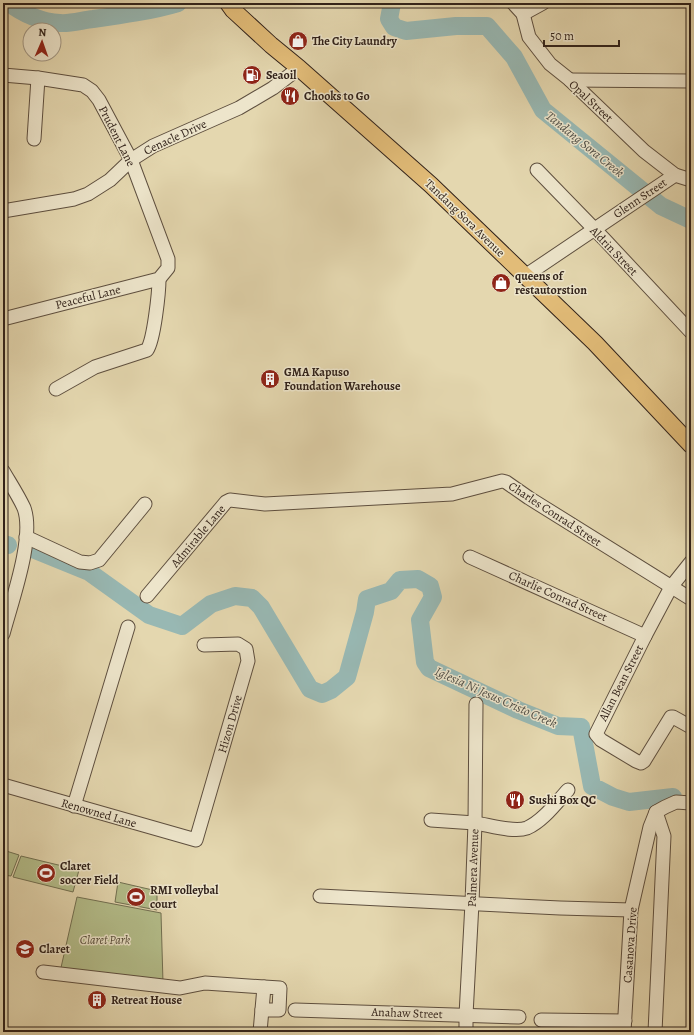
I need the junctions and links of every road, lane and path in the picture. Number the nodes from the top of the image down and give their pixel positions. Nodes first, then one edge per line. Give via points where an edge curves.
1 (513, 3) edge
2 (543, 3) edge
3 (229, 4) edge
4 (524, 14) junction
5 (299, 68) junction
6 (3, 75) edge
7 (38, 78) junction
8 (570, 80) junction
9 (691, 81) edge
10 (34, 139) dead end
11 (131, 160) junction
12 (537, 170) dead end
13 (675, 175) junction
14 (691, 180) edge
15 (3, 211) edge
16 (594, 229) junction
17 (526, 276) junction
18 (159, 279) junction
19 (3, 319) edge
20 (691, 332) edge
21 (56, 390) dead end
22 (691, 445) edge
23 (3, 471) edge
24 (381, 497) joint
25 (145, 504) dead end
26 (26, 537) junction
27 (470, 557) dead end
28 (691, 562) edge
29 (671, 587) junction
30 (147, 596) dead end
31 (691, 600) edge
32 (128, 627) dead end
33 (3, 634) edge
34 (645, 636) junction
35 (204, 645) dead end
36 (476, 704) dead end
37 (691, 727) edge
38 (3, 786) edge
39 (568, 790) dead end
40 (691, 803) edge
41 (74, 806) junction
42 (656, 812) junction
43 (431, 820) dead end
44 (475, 823) junction
45 (196, 840) joint
46 (320, 896) dead end
47 (472, 903) junction
48 (631, 910) junction
49 (43, 972) dead end
50 (295, 1010) dead end
51 (466, 1016) junction
52 (519, 1017) dead end
53 (541, 1020) dead end
54 (625, 1026) edge
55 (260, 1032) edge
56 (466, 1032) edge
57 (656, 1032) edge

1 - 4 street
2 - 4 street
3 - 5 main road, Tandang Sora Avenue
4 - 8 street, Opal Street via 529,37 550,64
5 - 11 street, Cenacle Drive via 240,108 153,146
5 - 17 main road, Tandang Sora Avenue via 431,186
6 - 7 street, Prudent Lane
7 - 10 street
7 - 11 street, Prudent Lane via 83,85 92,91
8 - 9 street
8 - 13 street, Opal Street via 644,151
11 - 15 street, Cenacle Drive via 110,180 88,194
11 - 18 street, Prudent Lane via 168,259 168,268
12 - 16 street, Aldrin Street
13 - 14 street, Opal Street
13 - 16 street, Glenn Street
16 - 17 street, Glenn Street
16 - 20 street, Aldrin Street
17 - 22 main road, Tandang Sora Avenue via 595,343
18 - 19 street, Peaceful Lane
18 - 21 street via 157,305 148,350 95,367
23 - 26 street via 24,509
24 - 29 street, Charles Conrad Street via 452,494 506,482
24 - 30 street, Admirable Lane via 266,504 236,500 226,502
25 - 26 street via 99,560 80,562
26 - 33 street via 22,565
27 - 34 street, Charlie Conrad Street
28 - 29 street, Allan Bean Street
29 - 31 street, Charles Conrad Street
29 - 34 street, Allan Bean Street
32 - 41 street
34 - 37 street, Allan Bean Street via 596,734 601,740 641,763 671,717
35 - 45 street, Hizon Drive via 238,644 246,648 248,660
36 - 44 street, Palmera Avenue
38 - 41 street, Renowned Lane
39 - 44 street via 545,815 526,828
40 - 42 street via 676,802
41 - 45 street, Renowned Lane
42 - 48 street, Casanova Drive via 650,827
42 - 57 street via 664,836
43 - 44 street
44 - 47 street, Palmera Avenue
46 - 47 street
47 - 48 street
47 - 51 street, Palmera Avenue
48 - 54 street, Casanova Drive
49 - 55 street via 180,988 205,983 264,987
50 - 51 street, Anahaw Street
51 - 52 street, Anahaw Street
51 - 56 street, Palmera Avenue
53 - 54 street

